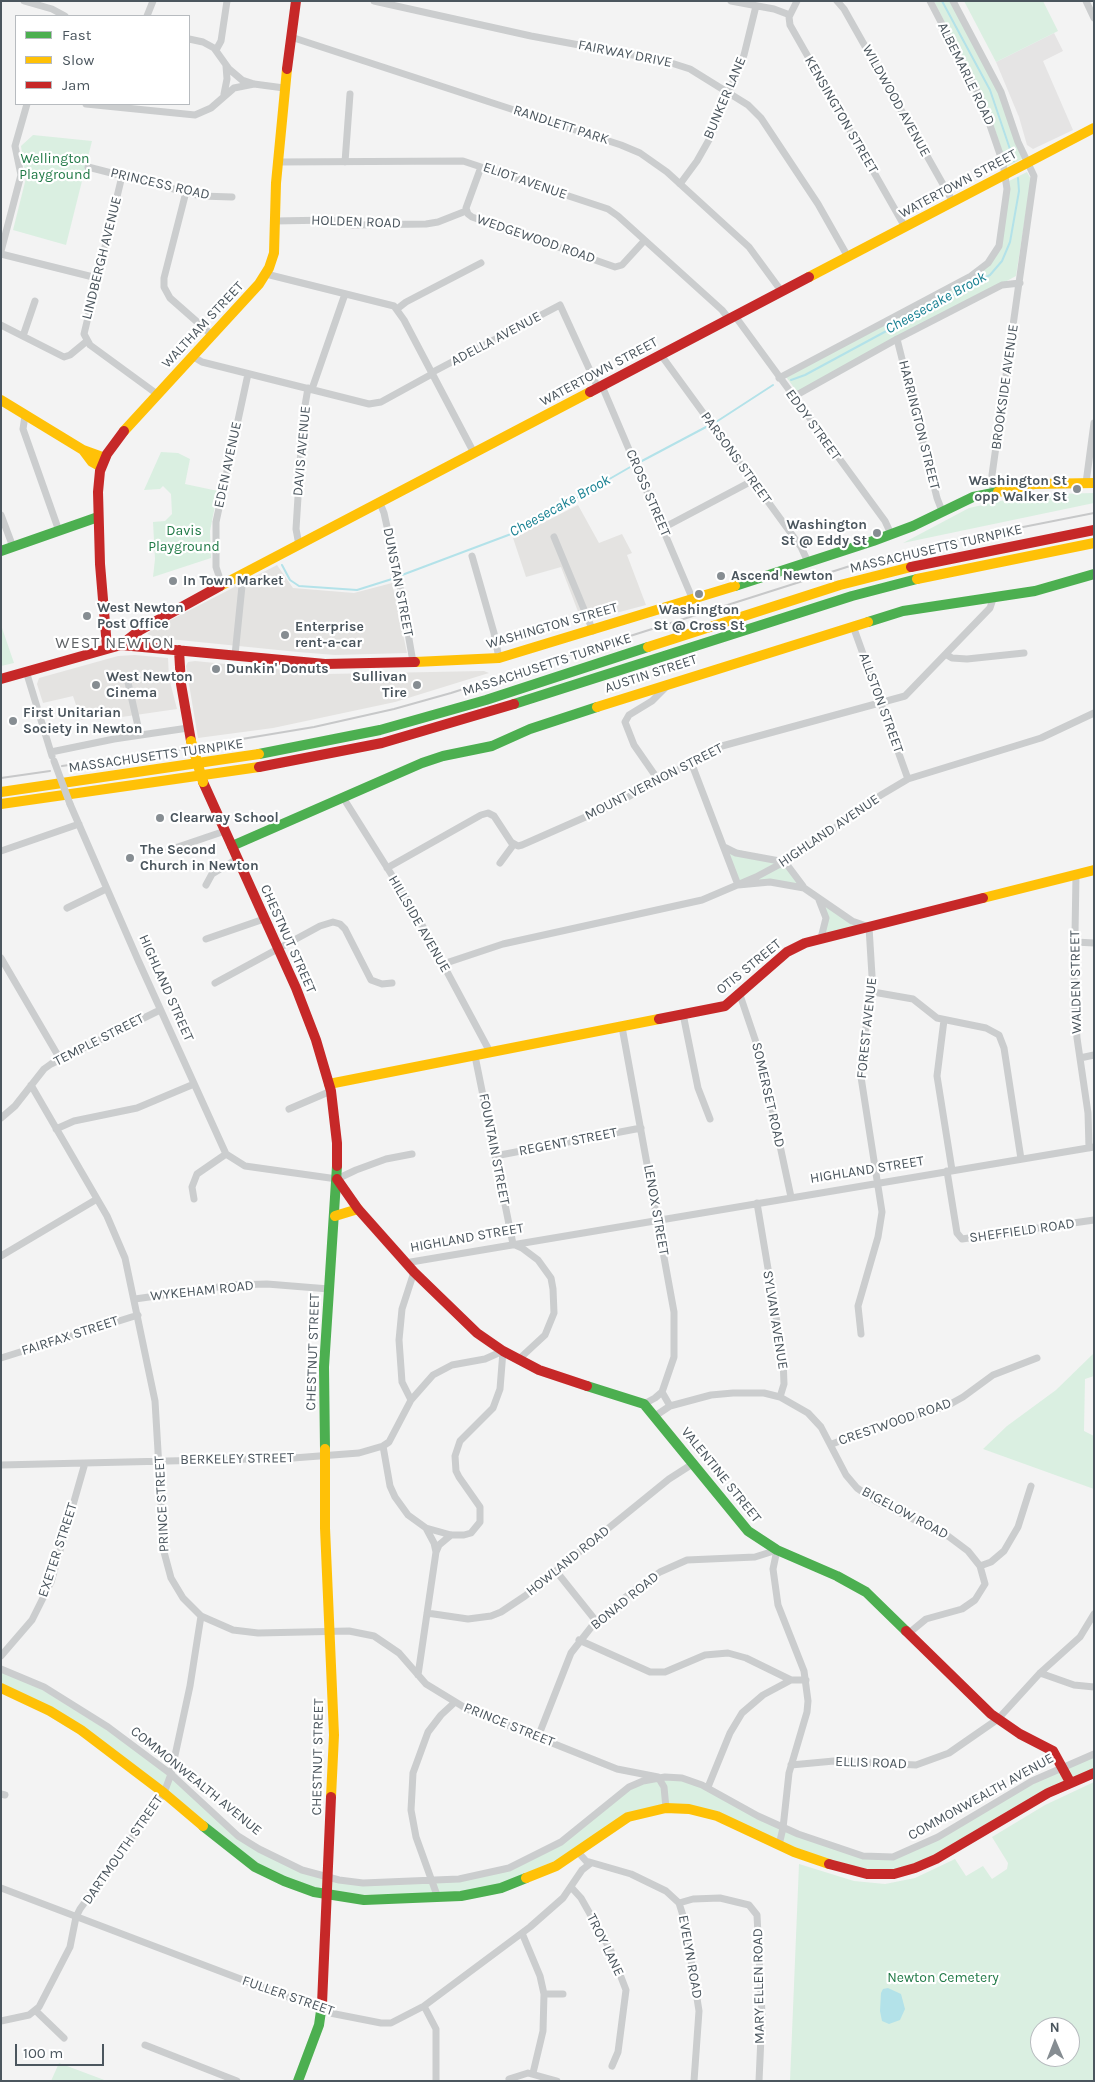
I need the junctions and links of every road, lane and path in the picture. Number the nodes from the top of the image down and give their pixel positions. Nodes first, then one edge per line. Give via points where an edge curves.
1 (24, 1) edge
2 (153, 1) edge
3 (227, 1) edge
4 (296, 1) edge
5 (374, 1) edge
6 (731, 1) edge
7 (797, 1) edge
8 (837, 1) edge
9 (930, 1) edge
10 (953, 1) edge
11 (1086, 1) edge
12 (37, 3) edge
13 (756, 6) junction
14 (62, 15) edge
15 (147, 15) edge
16 (790, 15) junction
17 (1094, 18) edge
18 (291, 37) junction
19 (190, 38) edge
20 (216, 50) junction
21 (226, 65) junction
22 (254, 84) junction
23 (284, 88) junction
24 (728, 92) junction
25 (350, 94) dead end
26 (224, 96) junction
27 (27, 105) edge
28 (96, 105) edge
29 (1094, 128) edge
30 (277, 162) junction
31 (345, 162) junction
32 (1029, 163) junction
33 (482, 166) junction
34 (88, 168) dead end
35 (1005, 175) junction
36 (122, 176) junction
37 (680, 184) junction
38 (186, 192) junction
39 (232, 197) dead end
40 (953, 202) junction
41 (466, 211) junction
42 (274, 220) junction
43 (905, 227) junction
44 (644, 241) junction
45 (1, 252) edge
46 (848, 257) junction
47 (481, 263) dead end
48 (266, 274) junction
49 (97, 278) junction
50 (1020, 283) junction
51 (782, 292) junction
52 (345, 294) junction
53 (35, 301) dead end
54 (397, 309) junction
55 (732, 318) junction
56 (1, 326) edge
57 (212, 335) junction
58 (23, 336) junction
59 (897, 339) junction
60 (87, 342) junction
61 (661, 355) junction
62 (192, 356) junction
63 (248, 374) junction
64 (432, 374) junction
65 (779, 378) junction
66 (600, 387) junction
67 (310, 389) junction
68 (157, 394) junction
69 (792, 397) junction
70 (1, 400) edge
71 (25, 416) junction
72 (1094, 423) edge
73 (474, 453) junction
74 (103, 462) junction
75 (752, 481) junction
76 (1090, 483) edge
77 (993, 492) junction
78 (380, 503) junction
79 (942, 511) junction
80 (1, 515) edge
81 (98, 517) junction
82 (664, 528) junction
83 (59, 530) junction
84 (1094, 530) edge
85 (891, 534) junction
86 (554, 537) dead end
87 (1094, 543) edge
88 (299, 545) junction
89 (13, 547) junction
90 (1, 551) edge
91 (472, 556) dead end
92 (808, 562) junction
93 (1094, 574) edge
94 (239, 577) junction
95 (222, 586) junction
96 (994, 596) junction
97 (693, 600) junction
98 (853, 626) junction
99 (593, 631) junction
100 (121, 645) junction
101 (107, 648) junction
102 (179, 650) junction
103 (1024, 653) dead end
104 (235, 655) junction
105 (947, 655) junction
106 (499, 658) junction
107 (413, 662) junction
108 (26, 671) junction
109 (127, 678) dead end
110 (1, 679) edge
111 (671, 682) junction
112 (882, 704) junction
113 (1094, 713) edge
114 (188, 728) junction
115 (140, 736) junction
116 (51, 752) junction
117 (691, 762) junction
118 (908, 779) junction
119 (659, 781) junction
120 (1, 792) edge
121 (58, 796) junction
122 (344, 799) junction
123 (1, 804) edge
124 (1, 812) edge
125 (79, 824) junction
126 (225, 831) junction
127 (514, 844) junction
128 (232, 846) junction
129 (724, 846) junction
130 (169, 850) dead end
131 (1, 851) edge
132 (237, 859) junction
133 (785, 862) junction
134 (500, 864) dead end
135 (387, 868) junction
136 (1094, 870) edge
137 (1076, 874) junction
138 (206, 885) dead end
139 (738, 885) junction
140 (804, 888) junction
141 (106, 889) junction
142 (818, 897) junction
143 (66, 908) dead end
144 (264, 919) junction
145 (869, 927) junction
146 (821, 938) junction
147 (206, 939) dead end
148 (1075, 942) junction
149 (1094, 943) edge
150 (278, 950) junction
151 (1, 958) edge
152 (443, 964) junction
153 (4, 969) edge
154 (215, 983) dead end
155 (392, 984) dead end
156 (872, 992) junction
157 (740, 995) junction
158 (160, 1010) junction
159 (684, 1014) junction
160 (944, 1020) junction
161 (622, 1027) junction
162 (490, 1052) junction
163 (1094, 1055) edge
164 (475, 1056) junction
165 (1080, 1058) junction
166 (60, 1059) junction
167 (194, 1084) junction
168 (31, 1085) junction
169 (330, 1088) junction
170 (289, 1109) dead end
171 (1, 1118) edge
172 (710, 1119) dead end
173 (641, 1128) junction
174 (56, 1129) junction
175 (1091, 1148) edge
176 (226, 1154) junction
177 (412, 1154) dead end
178 (495, 1156) junction
179 (1021, 1159) junction
180 (949, 1171) junction
181 (337, 1179) junction
182 (879, 1182) junction
183 (791, 1197) junction
184 (97, 1199) junction
185 (194, 1199) dead end
186 (757, 1203) junction
187 (358, 1208) junction
188 (335, 1216) junction
189 (658, 1220) junction
190 (1094, 1220) edge
191 (513, 1244) junction
192 (1, 1256) edge
193 (405, 1262) junction
194 (414, 1272) junction
195 (329, 1289) junction
196 (134, 1299) junction
197 (138, 1315) junction
198 (861, 1334) dead end
199 (503, 1351) junction
200 (1, 1358) edge
201 (1037, 1358) dead end
202 (518, 1360) junction
203 (662, 1392) junction
204 (780, 1397) junction
205 (411, 1400) junction
206 (644, 1404) junction
207 (670, 1406) junction
208 (655, 1416) junction
209 (832, 1444) junction
210 (383, 1446) junction
211 (324, 1457) junction
212 (160, 1460) junction
213 (85, 1463) junction
214 (694, 1463) junction
215 (1, 1465) edge
216 (1030, 1486) dead end
217 (426, 1528) junction
218 (451, 1535) junction
219 (777, 1550) junction
220 (436, 1552) junction
221 (980, 1566) junction
222 (556, 1572) junction
223 (427, 1613) junction
224 (1094, 1614) edge
225 (201, 1616) junction
226 (596, 1621) junction
227 (330, 1630) junction
228 (909, 1633) junction
229 (580, 1640) junction
230 (1, 1656) edge
231 (1, 1669) edge
232 (1040, 1673) junction
233 (418, 1675) junction
234 (791, 1680) junction
235 (806, 1680) junction
236 (1094, 1687) edge
237 (1, 1688) edge
238 (454, 1702) junction
239 (998, 1719) junction
240 (538, 1737) junction
241 (1094, 1754) edge
242 (791, 1765) junction
243 (1063, 1767) junction
244 (1094, 1772) edge
245 (171, 1774) junction
246 (658, 1777) junction
247 (1070, 1782) junction
248 (708, 1787) junction
249 (164, 1793) junction
250 (666, 1808) junction
251 (783, 1828) junction
252 (779, 1846) junction
253 (581, 1850) junction
254 (591, 1862) junction
255 (328, 1877) junction
256 (432, 1881) junction
257 (572, 1887) junction
258 (1, 1888) edge
259 (327, 1895) junction
260 (438, 1898) junction
261 (679, 1903) junction
262 (76, 1917) junction
263 (522, 1933) junction
264 (544, 1994) junction
265 (564, 1994) dead end
266 (424, 2006) junction
267 (322, 2009) junction
268 (36, 2012) junction
269 (1, 2021) edge
270 (64, 2038) dead end
271 (145, 2045) dead end
272 (612, 2066) dead end
273 (533, 2073) junction
274 (509, 2078) dead end
275 (237, 2081) edge
276 (298, 2081) edge
277 (436, 2081) edge
278 (557, 2081) edge
279 (694, 2081) edge
280 (759, 2081) edge

1 - 12 street
2 - 15 street
3 - 20 street via 221,41
4 - 18 main road, WALTHAM STREET
5 - 24 street, FAIRWAY DRIVE via 531,36 670,62 690,69
6 - 13 street
7 - 16 street
8 - 40 street, WILDWOOD AVENUE
9 - 35 street, ALBEMARLE ROAD via 986,111
10 - 32 street, ALBEMARLE ROAD via 1001,92 1019,145
11 - 17 street
12 - 14 street
13 - 16 street
13 - 24 street, BUNKER LANE via 744,55
16 - 43 street, KENSINGTON STREET via 791,27
18 - 23 main road, WALTHAM STREET
18 - 37 street, RANDLETT PARK via 621,145 650,160
19 - 20 street
20 - 21 street
21 - 22 street via 239,78
21 - 26 street
22 - 23 street
22 - 26 street via 237,87
23 - 30 main road, WALTHAM STREET
24 - 37 street, BUNKER LANE via 705,148
24 - 46 street, FAIRWAY DRIVE via 764,121
25 - 31 street
26 - 28 street via 211,108 195,115
27 - 45 street via 15,146 20,177
29 - 32 main road, WATERTOWN STREET
30 - 31 street, ELIOT AVENUE
30 - 42 main road, WALTHAM STREET
31 - 33 street, ELIOT AVENUE via 454,160
32 - 35 main road, WATERTOWN STREET
32 - 50 street, ALBEMARLE ROAD via 1034,182
33 - 41 street, WEDGEWOOD ROAD
33 - 44 street, ELIOT AVENUE via 608,209
34 - 36 street, PRINCESS ROAD
35 - 40 main road, WATERTOWN STREET
35 - 65 street, ALBEMARLE ROAD via 1007,192 1002,235 996,252 986,265
36 - 38 street, PRINCESS ROAD
36 - 49 street, LINDBERGH AVENUE
37 - 51 street, RANDLETT PARK via 751,249
38 - 39 street, PRINCESS ROAD
38 - 57 street via 164,287 168,296
40 - 43 main road, WATERTOWN STREET
41 - 42 street, HOLDEN ROAD via 426,224 353,225 331,220
41 - 44 street, WEDGEWOOD ROAD via 472,217 615,267 622,265
42 - 48 main road, WALTHAM STREET via 273,257
43 - 46 main road, WATERTOWN STREET
44 - 55 street, ELIOT AVENUE
45 - 49 street
46 - 51 main road, WATERTOWN STREET
47 - 54 street
48 - 52 street
48 - 57 main road, WALTHAM STREET
49 - 60 street, LINDBERGH AVENUE via 84,330
50 - 59 street via 1002,285
50 - 77 street, BROOKSIDE AVENUE via 992,475
51 - 55 main road, WATERTOWN STREET
52 - 54 street via 387,303
52 - 67 street
53 - 58 street
54 - 64 street
55 - 61 main road, WATERTOWN STREET
55 - 65 street, EDDY STREET
56 - 58 street
57 - 62 main road, WALTHAM STREET
58 - 60 street via 64,357
59 - 69 street
59 - 79 street, HARRINGTON STREET
60 - 68 street
61 - 66 main road, WATERTOWN STREET
61 - 75 street, PARSONS STREET
62 - 63 street, DAVIS AVENUE via 202,362
62 - 68 main road, WALTHAM STREET
63 - 67 street, DAVIS AVENUE
63 - 95 street, EDEN AVENUE via 216,522 217,569
64 - 66 street, ADELLA AVENUE via 560,305
64 - 67 street via 373,404 361,404
64 - 73 street
65 - 69 street, EDDY STREET
66 - 73 main road, WATERTOWN STREET
66 - 82 street, CROSS STREET
67 - 88 street, DAVIS AVENUE via 303,417 296,536
68 - 74 main road, WALTHAM STREET via 119,436
69 - 85 street, EDDY STREET
70 - 71 main road
71 - 74 main road via 83,450 92,462
71 - 83 street via 23,429
72 - 76 street
73 - 78 main road, WATERTOWN STREET
74 - 81 main road, WALTHAM STREET via 98,483
75 - 82 street
75 - 92 street, PARSONS STREET via 801,547
76 - 77 main road, WASHINGTON STREET via 1034,484
77 - 79 main road, WASHINGTON STREET via 964,500
78 - 88 main road, WATERTOWN STREET
78 - 107 street, DUNSTAN STREET
79 - 85 main road, WASHINGTON STREET
80 - 89 street
81 - 83 main road
81 - 101 main road, WALTHAM STREET
82 - 97 street, CROSS STREET
83 - 89 main road
84 - 120 main road, MASSACHUSETTS TURNPIKE via 933,562 862,580 472,704 380,730 251,756
85 - 92 main road, WASHINGTON STREET
86 - 99 street
87 - 121 main road, MASSACHUSETTS TURNPIKE via 936,574 852,596 487,713 382,743 274,765
88 - 94 main road, WATERTOWN STREET
89 - 90 main road
91 - 106 street
92 - 97 main road, WASHINGTON STREET
93 - 96 main road, AUSTIN STREET via 1050,588
94 - 95 main road, WATERTOWN STREET
94 - 104 street via 242,586
95 - 100 main road, WATERTOWN STREET via 143,628
96 - 98 main road, AUSTIN STREET via 910,610
96 - 105 street, MOUNT VERNON STREET via 990,608
97 - 99 main road, WASHINGTON STREET
98 - 111 main road, AUSTIN STREET
98 - 112 street, ALLSTON STREET
99 - 106 main road, WASHINGTON STREET
100 - 101 main road, WASHINGTON STREET
100 - 102 main road, WASHINGTON STREET
101 - 108 main road, WASHINGTON STREET
102 - 104 main road, WASHINGTON STREET
102 - 114 main road, CHESTNUT STREET
103 - 105 street via 967,659
104 - 107 main road, WASHINGTON STREET via 325,664
105 - 112 street, MOUNT VERNON STREET via 911,692
106 - 107 main road, WASHINGTON STREET
108 - 110 main road, WASHINGTON STREET
108 - 116 street, HIGHLAND STREET
109 - 115 street
111 - 119 street via 660,694 629,715 625,722 636,749
111 - 122 main road, AUSTIN STREET via 540,725 487,748 432,759
112 - 117 street, MOUNT VERNON STREET via 732,743
112 - 118 street, ALLSTON STREET
113 - 118 street, HIGHLAND AVENUE via 1041,738
114 - 115 street
114 - 126 main road, CHESTNUT STREET, bridge via 203,782
115 - 116 street
116 - 125 street, HIGHLAND STREET, bridge
117 - 119 street, MOUNT VERNON STREET
117 - 129 street
118 - 133 street, HIGHLAND AVENUE
119 - 127 street, MOUNT VERNON STREET via 531,842
121 - 123 main road, MASSACHUSETTS TURNPIKE
121 - 124 main road
122 - 128 main road, AUSTIN STREET
122 - 135 street, HILLSIDE AVENUE
125 - 131 street
125 - 141 street, HIGHLAND STREET
126 - 128 main road, CHESTNUT STREET
126 - 130 street
127 - 134 street
127 - 135 street via 494,816 485,814
128 - 132 main road, CHESTNUT STREET
129 - 133 street via 736,853
129 - 139 street
132 - 138 street via 212,874
132 - 144 main road, CHESTNUT STREET
133 - 139 street, HIGHLAND AVENUE
133 - 140 street
135 - 152 street, HILLSIDE AVENUE
136 - 137 main road, OTIS STREET
137 - 145 main road, OTIS STREET
137 - 148 street, WALDEN STREET
139 - 140 street via 770,882
139 - 152 street, HIGHLAND AVENUE via 690,903 503,944
140 - 142 street
141 - 143 street
141 - 158 street, HIGHLAND STREET
142 - 145 street via 852,921
142 - 146 street via 826,918
144 - 147 street
144 - 150 main road, CHESTNUT STREET
145 - 146 main road, OTIS STREET
145 - 156 street, FOREST AVENUE
146 - 157 main road, OTIS STREET via 787,952
148 - 149 street
148 - 165 street, WALDEN STREET via 1074,993
150 - 154 street
150 - 155 street via 327,923 340,924 370,980
150 - 169 main road, CHESTNUT STREET via 316,1040
151 - 153 street
152 - 162 street, HILLSIDE AVENUE
153 - 166 street
156 - 160 street via 913,999 932,1016
156 - 182 street, FOREST AVENUE via 861,1076
157 - 159 main road, OTIS STREET via 725,1006
157 - 183 street, SOMERSET ROAD via 761,1057
158 - 166 street, TEMPLE STREET
158 - 167 street, HIGHLAND STREET
159 - 161 main road, OTIS STREET
159 - 172 street via 698,1088
160 - 179 street via 986,1028 1000,1035
160 - 180 street via 937,1076
161 - 162 main road, OTIS STREET
161 - 173 street, LENOX STREET
162 - 164 main road, OTIS STREET
163 - 165 street
164 - 169 main road, OTIS STREET
164 - 178 street, FOUNTAIN STREET
165 - 175 street, WALDEN STREET
166 - 168 street, TEMPLE STREET via 44,1069
167 - 174 street via 137,1108 74,1121
167 - 176 street, HIGHLAND STREET
168 - 171 street, TEMPLE STREET
168 - 174 street, PRINCE STREET
169 - 170 street
169 - 181 main road, CHESTNUT STREET via 337,1143
173 - 178 street, REGENT STREET
173 - 189 street, LENOX STREET
174 - 184 street, PRINCE STREET
175 - 179 street, HIGHLAND STREET
176 - 181 street via 245,1166
176 - 185 street via 197,1174 192,1186
177 - 181 street via 386,1159
178 - 191 street, FOUNTAIN STREET
179 - 180 street, HIGHLAND STREET
180 - 182 street, HIGHLAND STREET
180 - 190 street, SHEFFIELD ROAD via 956,1232 962,1239
181 - 187 main road, HIGHLAND STREET
181 - 188 main road, CHESTNUT STREET
182 - 183 street, HIGHLAND STREET
182 - 198 street, FOREST AVENUE via 881,1223 858,1306
183 - 186 street, HIGHLAND STREET
184 - 192 street
184 - 196 street, PRINCE STREET via 125,1258
186 - 189 street, HIGHLAND STREET
186 - 204 street, SYLVAN AVENUE via 783,1358 784,1384
187 - 188 main road
187 - 193 main road, HIGHLAND STREET
188 - 195 main road, CHESTNUT STREET
189 - 191 street, HIGHLAND STREET
189 - 203 street, LENOX STREET via 675,1333 674,1357
191 - 193 street, HIGHLAND STREET
191 - 202 street via 530,1253 545,1268 551,1278 554,1301 554,1313 545,1335
193 - 194 main road
194 - 199 main road via 471,1328
194 - 205 street via 402,1310 399,1340 402,1382
195 - 196 street, WYKEHAM ROAD via 233,1285
195 - 211 main road, CHESTNUT STREET via 324,1367
196 - 197 street, PRINCE STREET
197 - 200 street, FAIRFAX STREET
197 - 212 street, PRINCE STREET via 155,1400
199 - 202 main road
199 - 205 street via 486,1359 462,1362 442,1370 425,1382
199 - 218 street via 497,1400 487,1416 460,1441 455,1456 459,1477 480,1507 480,1522 471,1533
201 - 209 street, CRESTWOOD ROAD via 993,1375 946,1406 880,1425
202 - 206 main road via 568,1381
203 - 206 street
203 - 207 street
204 - 207 street via 733,1392
204 - 209 street, BIGELOW ROAD via 808,1414 822,1427
205 - 210 street via 393,1436
206 - 208 main road, VALENTINE STREET
207 - 208 street
208 - 214 main road, VALENTINE STREET
209 - 221 street, BIGELOW ROAD via 846,1475 857,1488 876,1501 948,1536 968,1551
210 - 211 street, BERKELEY STREET
210 - 217 street via 395,1497 408,1515
211 - 212 street, BERKELEY STREET
211 - 227 main road, CHESTNUT STREET
212 - 213 street, BERKELEY STREET
212 - 225 street, PRINCE STREET via 167,1566 176,1588
213 - 215 street, BERKELEY STREET
213 - 230 street, EXETER STREET via 51,1582 32,1620
214 - 219 main road, VALENTINE STREET via 748,1531
214 - 222 street, HOWLAND ROAD
216 - 221 street via 1018,1527 1004,1551 992,1562
217 - 218 street
217 - 220 street via 432,1535
218 - 220 street
219 - 226 street, BONAD ROAD via 755,1557 687,1560 673,1565 637,1588
219 - 228 main road, VALENTINE STREET via 854,1584 886,1609
219 - 235 street via 773,1569 778,1604
220 - 223 street
221 - 228 street via 985,1584 974,1600 962,1609 926,1619
222 - 223 street, HOWLAND ROAD via 512,1606 491,1616 468,1619
222 - 226 street
223 - 233 street
224 - 232 street, ELLIS ROAD via 1080,1638
225 - 227 street, PRINCE STREET via 223,1627 246,1632
225 - 245 street, DARTMOUTH STREET
226 - 229 street, BONAD ROAD
227 - 233 street, PRINCE STREET via 374,1636 399,1653
227 - 255 main road, CHESTNUT STREET via 334,1736
228 - 239 main road, VALENTINE STREET
229 - 234 street via 650,1672 665,1672 705,1655 728,1653
229 - 240 street, BONAD ROAD via 571,1653
231 - 245 street, COMMONWEALTH AVENUE via 68,1701
232 - 236 street via 1074,1685
232 - 239 street, ELLIS ROAD
233 - 238 street, PRINCE STREET
234 - 235 street
234 - 248 street via 763,1695 742,1713 727,1738
235 - 242 street via 807,1712
237 - 249 main road, COMMONWEALTH AVENUE via 81,1730
238 - 240 street, PRINCE STREET
238 - 256 street via 428,1732 413,1772 413,1823
239 - 242 street, ELLIS ROAD via 949,1753 916,1765 834,1761
239 - 243 main road, VALENTINE STREET via 1053,1751
240 - 246 street, PRINCE STREET via 617,1769
241 - 243 street, COMMONWEALTH AVENUE
242 - 251 street
243 - 247 main road, VALENTINE STREET
243 - 251 street, COMMONWEALTH AVENUE via 1032,1781 938,1837 893,1857 854,1853
244 - 247 main road, COMMONWEALTH AVENUE
245 - 249 street, DARTMOUTH STREET
245 - 255 street, COMMONWEALTH AVENUE via 238,1836 284,1863
246 - 248 street, COMMONWEALTH AVENUE via 682,1778
246 - 250 street via 664,1788
246 - 256 street, COMMONWEALTH AVENUE via 629,1787 576,1832 537,1856 484,1875
247 - 252 main road, COMMONWEALTH AVENUE via 936,1859 894,1874 859,1873
248 - 251 street, COMMONWEALTH AVENUE
249 - 259 main road, COMMONWEALTH AVENUE via 255,1867 284,1882
249 - 262 street, DARTMOUTH STREET
250 - 252 main road, COMMONWEALTH AVENUE via 710,1813
250 - 253 main road, COMMONWEALTH AVENUE via 628,1817
251 - 252 street
253 - 254 street
253 - 260 main road, COMMONWEALTH AVENUE via 547,1870 511,1885 482,1893
254 - 257 street, FULLER STREET
254 - 261 street, EVELYN ROAD via 636,1876 666,1891
255 - 256 street, COMMONWEALTH AVENUE via 375,1883
255 - 259 main road, CHESTNUT STREET
256 - 260 street
257 - 263 street, FULLER STREET
257 - 272 street, TROY LANE via 610,1951 626,1990 618,2052
258 - 262 street, FULLER STREET
259 - 260 main road, COMMONWEALTH AVENUE via 364,1900
259 - 267 main road, CHESTNUT STREET
261 - 279 street, EVELYN ROAD via 699,2011
261 - 280 street, MARY ELLEN ROAD via 701,1898 727,1899 752,1907 757,1915 762,2014
262 - 267 street, FULLER STREET
262 - 268 street, DARTMOUTH STREET via 70,1947
263 - 264 street
263 - 266 street, FULLER STREET
264 - 265 street
264 - 273 street via 543,2031
266 - 267 street, FULLER STREET via 392,2023
266 - 277 street via 436,2029
267 - 276 main road, CHESTNUT STREET via 314,2042
268 - 269 street
268 - 270 street
271 - 275 street
273 - 274 street
273 - 278 street

